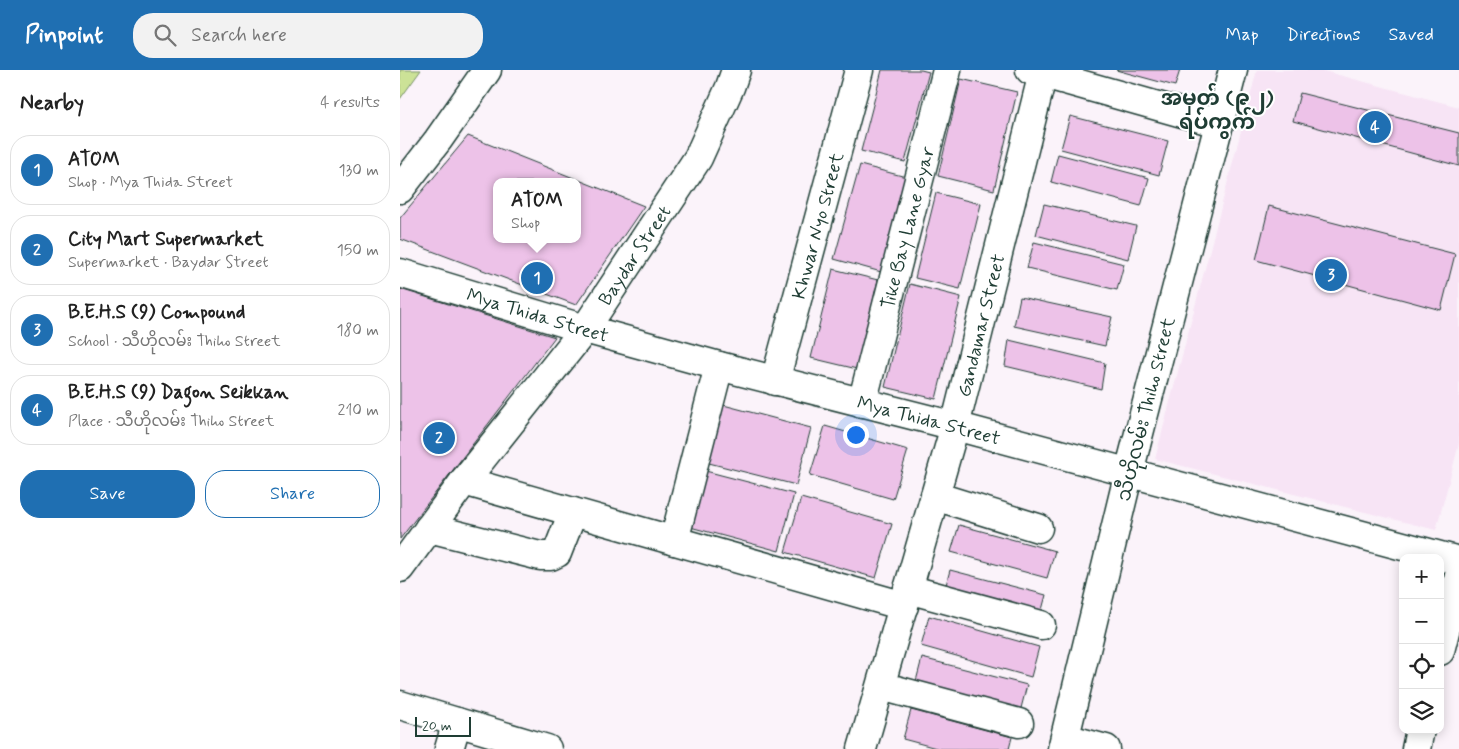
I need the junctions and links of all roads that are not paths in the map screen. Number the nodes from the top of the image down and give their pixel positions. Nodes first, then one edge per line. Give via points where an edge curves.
1 (487, 70) edge
2 (736, 70) edge
3 (859, 70) edge
4 (947, 70) edge
5 (1233, 70) edge
6 (1036, 72) edge
7 (1218, 123) junction
8 (400, 189) edge
9 (400, 273) edge
10 (585, 329) junction
11 (719, 366) junction
12 (775, 381) junction
13 (864, 394) junction
14 (955, 426) junction
15 (1129, 472) junction
16 (464, 481) junction
17 (935, 496) junction
18 (573, 512) junction
19 (429, 528) junction
20 (1038, 528) dead end
21 (674, 541) junction
22 (1458, 558) edge
23 (400, 568) edge
24 (906, 598) junction
25 (1041, 625) dead end
26 (1441, 644) edge
27 (881, 686) junction
28 (400, 705) edge
29 (457, 722) junction
30 (1019, 723) dead end
31 (1419, 734) edge
32 (1064, 743) edge
33 (449, 749) edge
34 (548, 749) edge
35 (862, 749) edge
36 (1106, 749) edge
37 (1416, 749) edge

1 - 8 street
2 - 10 street, Baydar Street via 698,158
3 - 12 street, Khwar Nyo Street
4 - 13 street, Tike Bay Lane Gyar
5 - 7 street, သီဟိုလမ်း Thiho Street
6 - 7 street
6 - 14 street, Gandamar Street
7 - 15 street, သီဟိုလမ်း Thiho Street
9 - 10 street, Mya Thida Street
10 - 11 street, Mya Thida Street
10 - 16 street, Baydar Street
11 - 12 street, Mya Thida Street
11 - 21 street
12 - 13 street, Mya Thida Street
13 - 14 street, Mya Thida Street
14 - 15 street, Mya Thida Street
14 - 17 street, Gandamar Street
15 - 22 street, Mya Thida Street
15 - 32 street, သီဟိုလမ်း Thiho Street
16 - 18 street
16 - 19 street, Baydar Street
17 - 20 street
17 - 24 street, Gandamar Street
18 - 19 street via 557,552 551,556
18 - 21 street
19 - 23 street, Baydar Street
21 - 24 street
22 - 26 street
24 - 25 street
24 - 27 street, Gandamar Street
27 - 30 street
27 - 35 street, Gandamar Street
28 - 29 street
29 - 33 street
29 - 34 street
31 - 37 street
32 - 36 street

